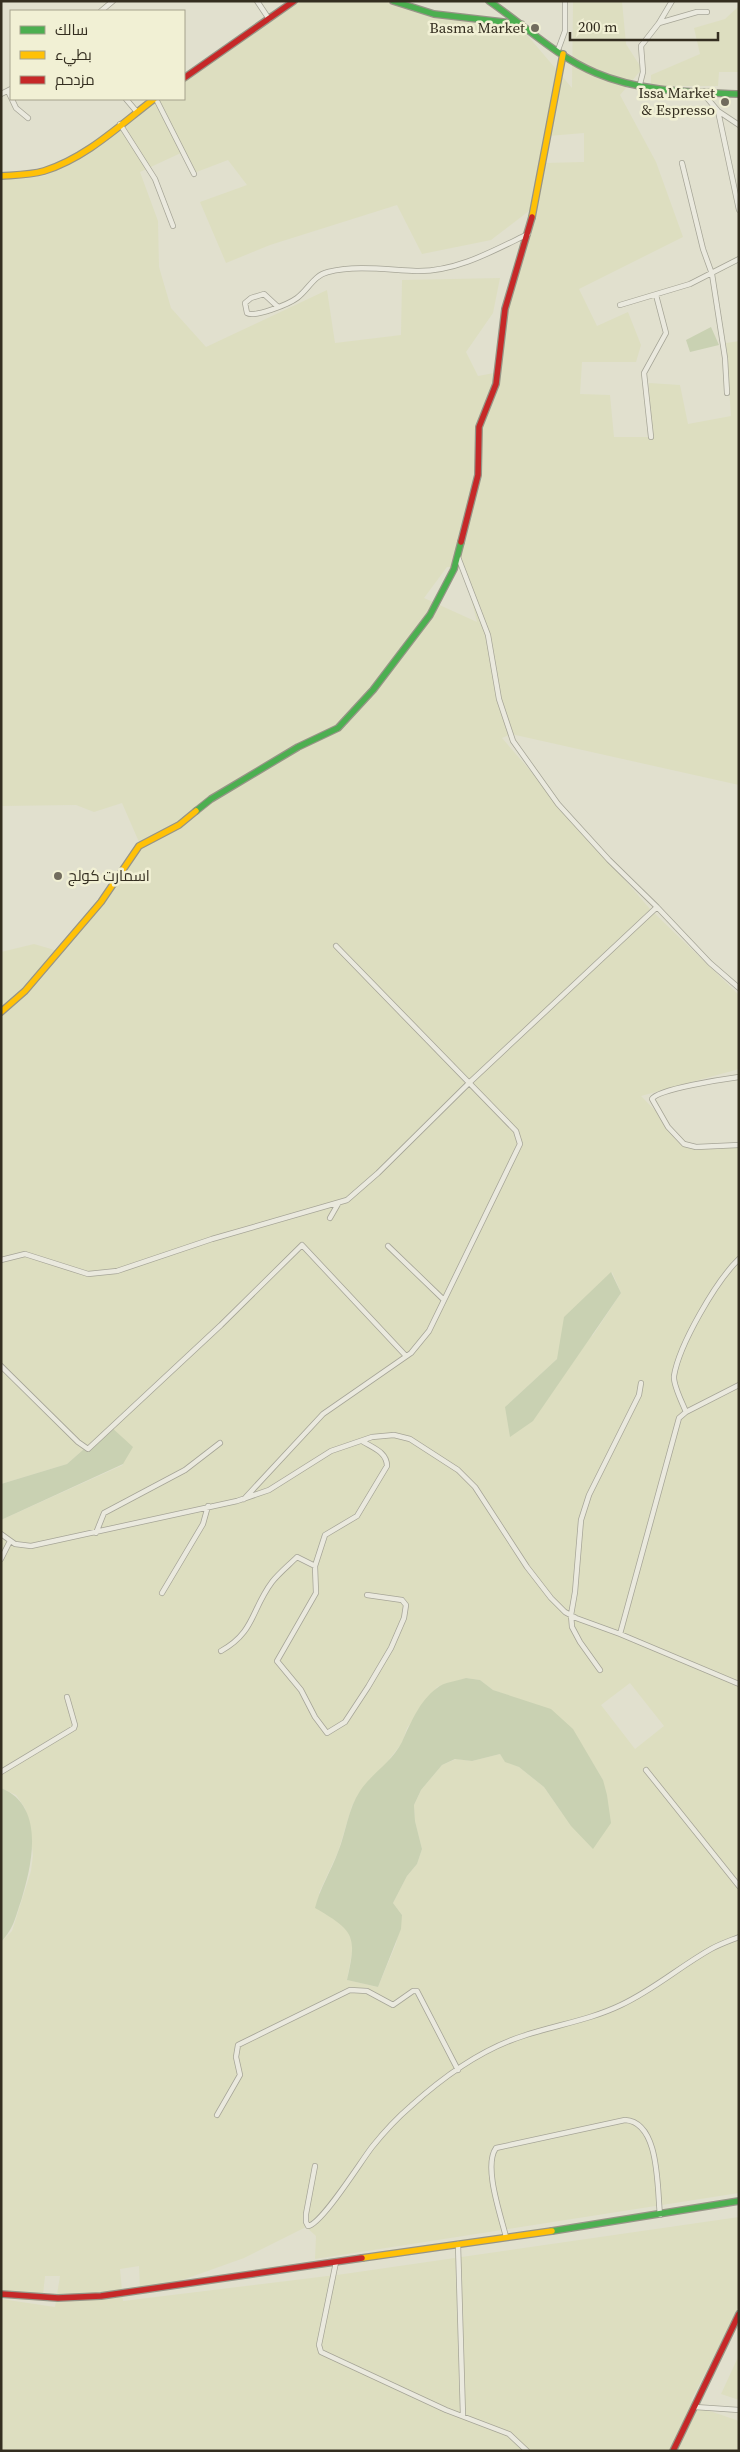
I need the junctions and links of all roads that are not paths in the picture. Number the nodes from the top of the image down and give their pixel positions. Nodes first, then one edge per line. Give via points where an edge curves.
1 (257, 1) edge
2 (294, 1) edge
3 (393, 1) edge
4 (489, 1) edge
5 (565, 1) edge
6 (672, 1) edge
7 (112, 2) edge
8 (102, 10) edge
9 (707, 12) dead end
10 (269, 19) junction
11 (660, 23) junction
12 (521, 24) junction
13 (561, 52) junction
14 (185, 77) edge
15 (640, 84) junction
16 (10, 90) edge
17 (702, 92) junction
18 (1, 94) edge
19 (739, 94) edge
20 (13, 100) edge
21 (127, 100) edge
22 (154, 100) edge
23 (156, 100) edge
24 (718, 111) junction
25 (137, 112) junction
26 (28, 118) dead end
27 (120, 124) junction
28 (739, 125) edge
29 (682, 163) dead end
30 (731, 173) junction
31 (194, 174) dead end
32 (1, 176) edge
33 (739, 180) edge
34 (739, 210) edge
35 (173, 226) dead end
36 (528, 234) junction
37 (739, 259) edge
38 (712, 274) junction
39 (656, 295) junction
40 (620, 305) dead end
41 (278, 306) junction
42 (727, 393) dead end
43 (650, 437) dead end
44 (458, 557) junction
45 (657, 907) junction
46 (336, 946) dead end
47 (739, 988) edge
48 (1, 1012) edge
49 (739, 1077) edge
50 (469, 1083) junction
51 (739, 1145) edge
52 (338, 1204) junction
53 (330, 1218) dead end
54 (388, 1246) dead end
55 (739, 1259) edge
56 (1, 1260) edge
57 (444, 1300) junction
58 (406, 1356) junction
59 (1, 1366) edge
60 (641, 1383) dead end
61 (739, 1385) edge
62 (686, 1412) junction
63 (362, 1441) junction
64 (220, 1443) dead end
65 (244, 1499) junction
66 (208, 1506) junction
67 (96, 1532) junction
68 (1, 1534) edge
69 (10, 1541) junction
70 (1, 1559) edge
71 (315, 1566) junction
72 (162, 1593) dead end
73 (367, 1595) dead end
74 (571, 1615) junction
75 (620, 1634) junction
76 (221, 1651) dead end
77 (600, 1670) dead end
78 (739, 1684) edge
79 (66, 1697) dead end
80 (646, 1770) dead end
81 (1, 1772) edge
82 (739, 1886) edge
83 (739, 1937) edge
84 (458, 2070) junction
85 (217, 2115) dead end
86 (315, 2166) dead end
87 (739, 2201) edge
88 (660, 2215) junction
89 (506, 2237) junction
90 (458, 2244) junction
91 (336, 2262) junction
92 (1, 2294) edge
93 (739, 2314) edge
94 (695, 2407) junction
95 (739, 2410) edge
96 (463, 2416) junction
97 (527, 2451) edge
98 (673, 2451) edge

1 - 10 street
2 - 10 street
3 - 12 street via 434,14
4 - 12 street
5 - 13 street
6 - 11 street
7 - 8 street
9 - 11 street
10 - 14 street
11 - 15 street via 641,46 643,72
12 - 13 street
13 - 15 street via 597,74
13 - 36 street
15 - 17 street
16 - 18 street
17 - 19 street
17 - 24 street
20 - 26 street via 16,108
21 - 25 street
22 - 25 street
23 - 31 street
24 - 28 street
24 - 30 street
25 - 27 street
27 - 32 street via 89,148 49,169
27 - 35 street via 155,179
29 - 38 street
30 - 33 street
30 - 34 street
36 - 41 street via 474,259 434,270 329,271 314,280 296,299
36 - 44 street via 505,309 496,384 479,427 477,480
37 - 38 street
38 - 39 street
38 - 42 street
39 - 40 street
39 - 43 street via 666,332 644,373
41 - 41 street via 252,316 245,303 264,294
44 - 45 street via 488,636 500,699 513,741 558,804
44 - 48 street via 423,626 349,718 338,728 305,743 212,799 170,830 141,844 101,902 25,991
45 - 47 street via 710,964
45 - 50 street
46 - 50 street
49 - 51 street via 656,1094 652,1098 668,1127 684,1144
50 - 52 street via 361,1189
50 - 57 street via 516,1132 520,1144
52 - 53 street
52 - 56 street via 212,1239 117,1271 88,1274 25,1254
54 - 57 street
55 - 62 street via 706,1304 684,1345 674,1377
57 - 58 street via 429,1331
58 - 59 street via 302,1245 222,1325 88,1449
58 - 65 street via 323,1414
60 - 74 street via 639,1395 589,1495 581,1520
61 - 62 street
62 - 75 street via 676,1425
63 - 65 street via 331,1451 286,1480
63 - 71 street via 384,1454 387,1466 357,1516 325,1535
63 - 74 street via 385,1435 410,1439 458,1470 485,1499 543,1588
64 - 67 street via 185,1470 104,1513
65 - 66 street
66 - 67 street
66 - 72 street via 203,1524
67 - 69 street via 31,1546
68 - 69 street
69 - 70 street
71 - 73 street via 316,1593 277,1661 302,1690 327,1733 345,1722 391,1648 404,1618 406,1606 402,1600
71 - 76 street via 297,1557 272,1582 246,1631 237,1642
74 - 75 street
74 - 77 street via 572,1627
75 - 78 street
79 - 81 street via 74,1728
80 - 82 street
83 - 84 street via 712,1949 656,1988 626,2003 597,2015 522,2036
84 - 85 street via 417,1991 412,1991 393,2005 367,1990 350,1990 238,2045 236,2057 240,2075
84 - 86 street via 390,2126 332,2203 317,2221 308,2226 306,2214
87 - 88 street
88 - 89 street
88 - 89 street via 649,2135 637,2122 625,2120 496,2148 492,2186
89 - 90 street
90 - 91 street
90 - 96 street
91 - 92 street via 101,2296 58,2298
91 - 96 street via 319,2345 321,2352
93 - 94 street
94 - 95 street
94 - 98 street
96 - 97 street via 509,2434

